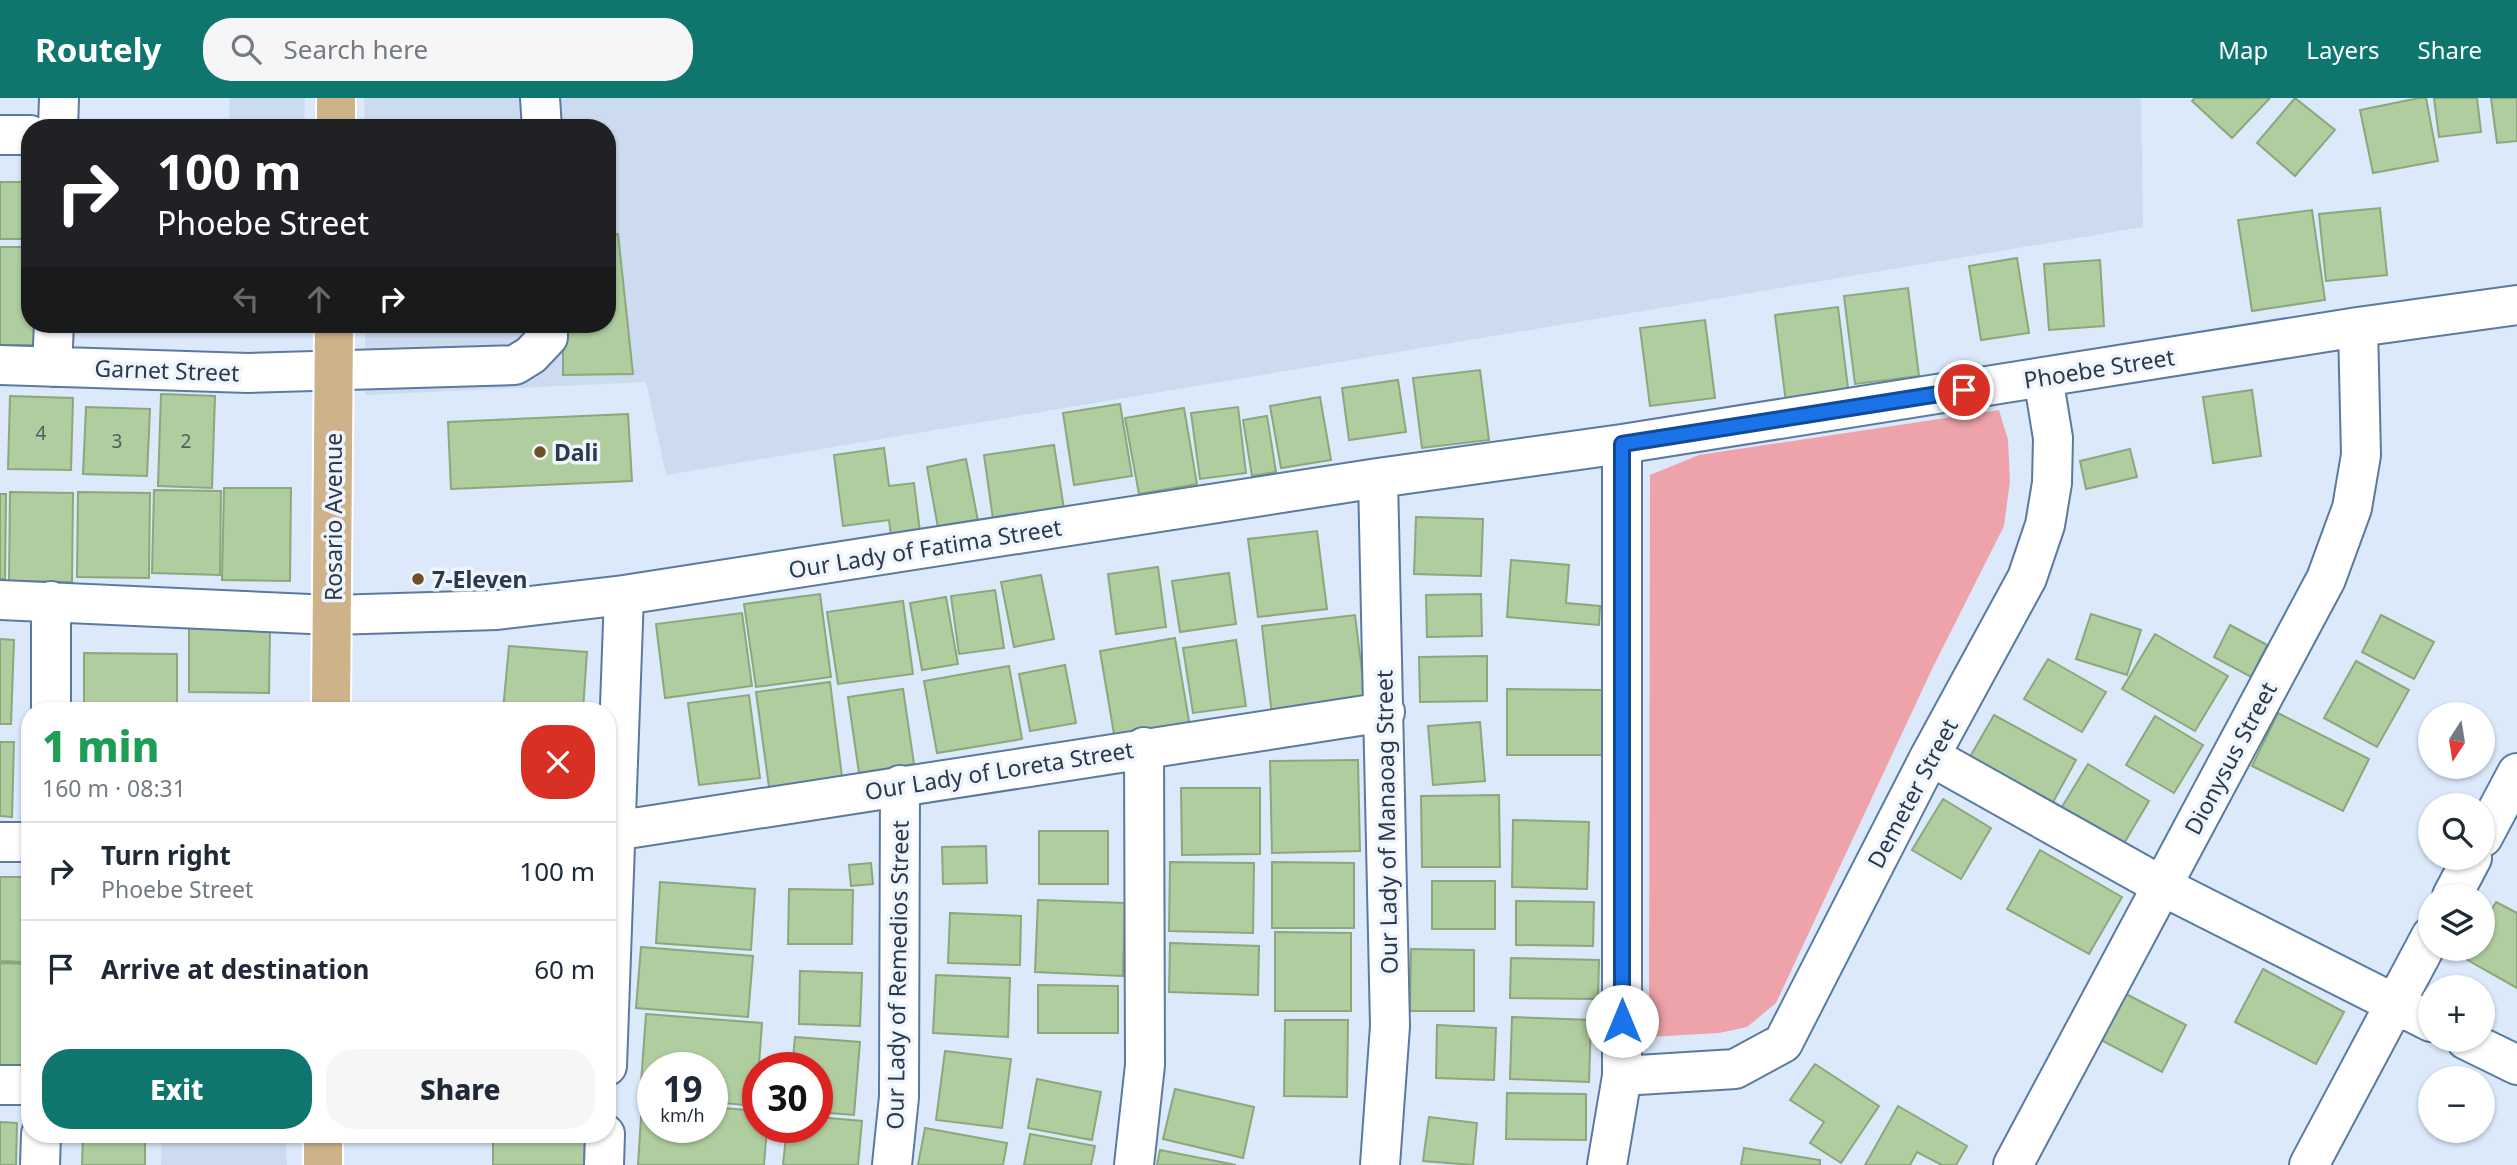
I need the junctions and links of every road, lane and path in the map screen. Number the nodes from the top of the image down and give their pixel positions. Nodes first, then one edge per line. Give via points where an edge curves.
1 (59, 98) edge
2 (540, 98) edge
3 (58, 119) edge
4 (541, 119) edge
5 (0, 135) edge
6 (21, 135) edge
7 (2517, 305) edge
8 (2358, 327) junction
9 (54, 333) edge
10 (334, 333) edge
11 (548, 333) edge
12 (0, 365) edge
13 (52, 367) junction
14 (333, 370) junction
15 (2043, 377) junction
16 (1622, 444) junction
17 (1516, 459) joint
18 (1378, 478) junction
19 (624, 595) junction
20 (0, 600) edge
21 (51, 601) junction
22 (332, 615) junction
23 (51, 702) edge
24 (331, 702) edge
25 (1385, 712) junction
26 (1144, 747) junction
27 (1930, 756) junction
28 (2517, 773) edge
29 (616, 784) edge
30 (900, 785) junction
31 (2495, 814) edge
32 (616, 831) edge
33 (0, 842) edge
34 (21, 842) edge
35 (2162, 886) junction
36 (2418, 961) edge
37 (2395, 1004) junction
38 (2418, 1016) edge
39 (2490, 1052) edge
40 (2517, 1065) edge
41 (1622, 1076) junction
42 (0, 1085) edge
43 (21, 1086) edge
44 (41, 1143) edge
45 (323, 1143) edge
46 (605, 1143) edge
47 (40, 1165) edge
48 (323, 1165) edge
49 (604, 1165) edge
50 (892, 1165) edge
51 (1134, 1165) edge
52 (1380, 1165) edge
53 (1607, 1165) edge
54 (2013, 1165) edge
55 (2309, 1165) edge

1 - 3 street
2 - 4 street
5 - 6 street
7 - 8 street, Phoebe Street
8 - 15 street, Phoebe Street
8 - 35 street, Dionysus Street via 2361,455 2352,508 2326,579
9 - 13 street
10 - 14 main road, Rosario Avenue
11 - 14 street, Garnet Street via 531,355 515,365
12 - 13 street, Garnet Street
13 - 14 street, Garnet Street via 248,373
14 - 22 main road, Rosario Avenue
15 - 16 street, Phoebe Street
15 - 27 street, Demeter Street via 2053,438 2045,525 2027,578
16 - 17 street, Phoebe Street
16 - 41 street
17 - 18 street, Our Lady of Fatima Street
18 - 19 street, Our Lady of Fatima Street
18 - 25 street, Our Lady of Manaoag Street
19 - 22 street, Our Lady of Fatima Street via 497,610
19 - 29 street
20 - 21 street, Our Lady of Fatima Street
21 - 22 street, Our Lady of Fatima Street
21 - 23 street
22 - 24 main road, Rosario Avenue
25 - 26 street, Our Lady of Loreta Street
25 - 52 street, Our Lady of Manaoag Street via 1390,1027
26 - 30 street, Our Lady of Loreta Street
26 - 51 street via 1144,1065
27 - 35 street
27 - 41 street, Demeter Street via 1783,1043 1735,1069
28 - 31 street
30 - 32 street, Our Lady of Loreta Street
30 - 50 street, Our Lady of Remedios Street via 899,1097
33 - 34 street
35 - 37 street
35 - 54 street, Dionysus Street
36 - 37 street
37 - 38 street
37 - 55 street
39 - 40 street
41 - 53 street
42 - 43 street
44 - 47 street
45 - 48 main road
46 - 49 street

